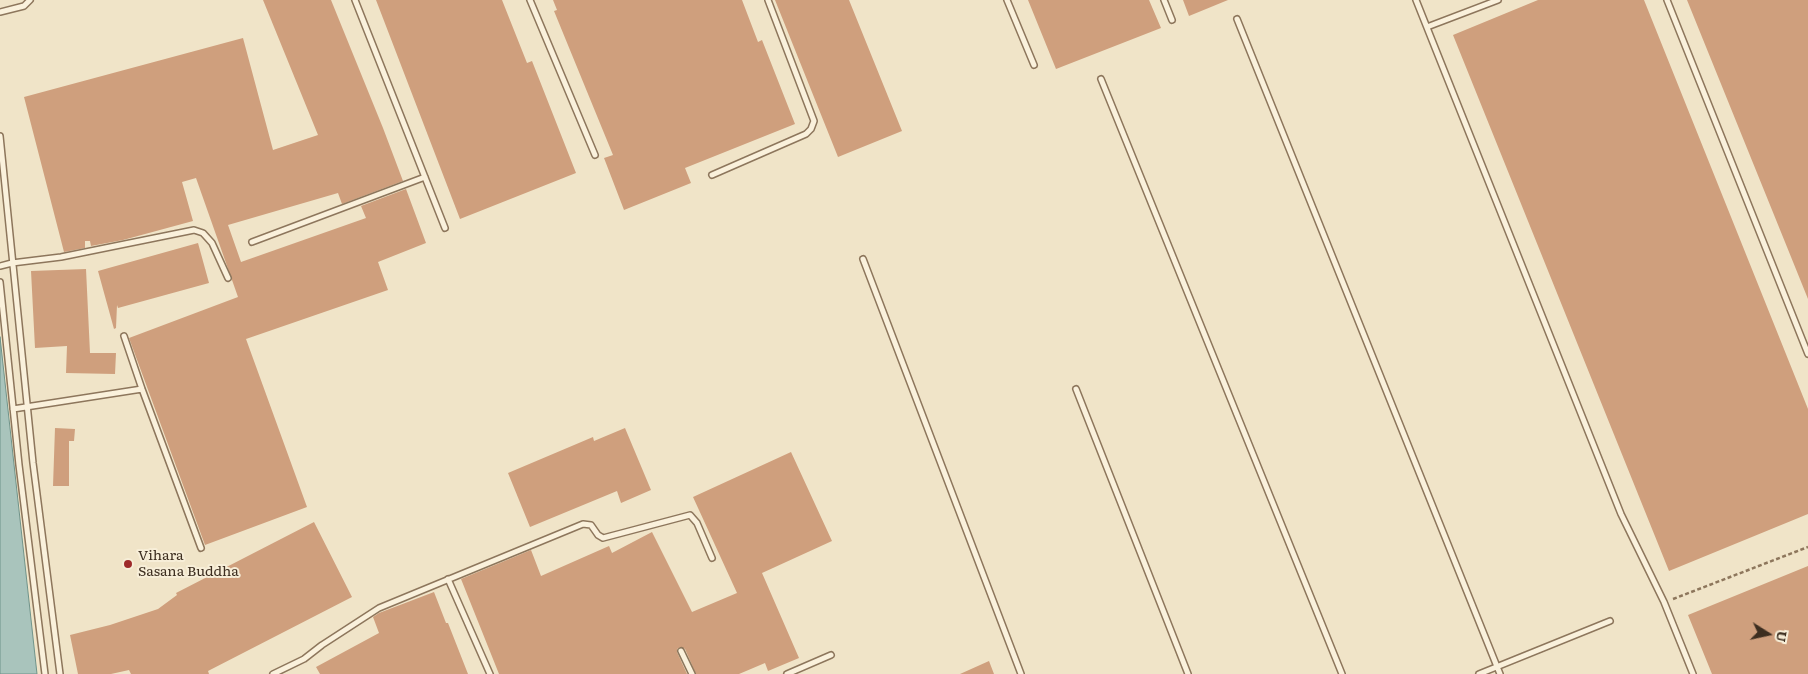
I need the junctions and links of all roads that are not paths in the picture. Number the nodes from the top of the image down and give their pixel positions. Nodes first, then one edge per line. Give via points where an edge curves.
1 (30, 0) edge
2 (355, 0) edge
3 (530, 0) edge
4 (768, 0) edge
5 (1007, 0) edge
6 (1164, 0) edge
7 (1416, 0) edge
8 (1498, 0) edge
9 (1667, 0) edge
10 (0, 12) edge
11 (1237, 19) dead end
12 (1172, 20) dead end
13 (1427, 27) junction
14 (1034, 65) dead end
15 (1101, 79) dead end
16 (0, 136) edge
17 (595, 155) dead end
18 (712, 175) dead end
19 (425, 177) junction
20 (445, 228) dead end
21 (252, 242) dead end
22 (863, 259) dead end
23 (12, 263) junction
24 (0, 266) edge
25 (228, 278) dead end
26 (0, 282) edge
27 (124, 336) dead end
28 (1808, 354) edge
29 (142, 389) junction
30 (1076, 389) dead end
31 (28, 407) junction
32 (13, 408) junction
33 (201, 548) dead end
34 (712, 558) dead end
35 (448, 579) junction
36 (1610, 621) dead end
37 (681, 651) dead end
38 (831, 655) dead end
39 (1497, 667) junction
40 (45, 674) edge
41 (60, 674) edge
42 (273, 674) edge
43 (490, 674) edge
44 (692, 674) edge
45 (787, 674) edge
46 (1021, 674) edge
47 (1188, 674) edge
48 (1342, 674) edge
49 (1479, 674) edge
50 (1500, 674) edge
51 (1693, 674) edge

1 - 10 lane via 24,6
2 - 19 lane
3 - 17 lane
4 - 18 lane via 814,121 806,134
5 - 14 lane
6 - 12 lane
7 - 13 lane
8 - 13 lane
9 - 28 lane
11 - 39 lane
13 - 51 lane via 1621,514 1664,602
15 - 48 lane
16 - 23 lane
19 - 20 lane
19 - 21 lane
22 - 46 lane
23 - 24 lane
23 - 25 lane via 61,257 194,230 203,233 212,243
23 - 31 lane
26 - 32 lane
27 - 29 lane
29 - 31 lane
29 - 33 lane
30 - 47 lane
31 - 32 lane
31 - 41 lane
32 - 40 lane
34 - 35 lane via 697,523 690,515 603,538 590,525 583,524
35 - 42 lane via 378,608 322,644 304,660
35 - 43 lane
36 - 39 lane
37 - 44 lane
38 - 45 lane
39 - 49 lane
39 - 50 lane

